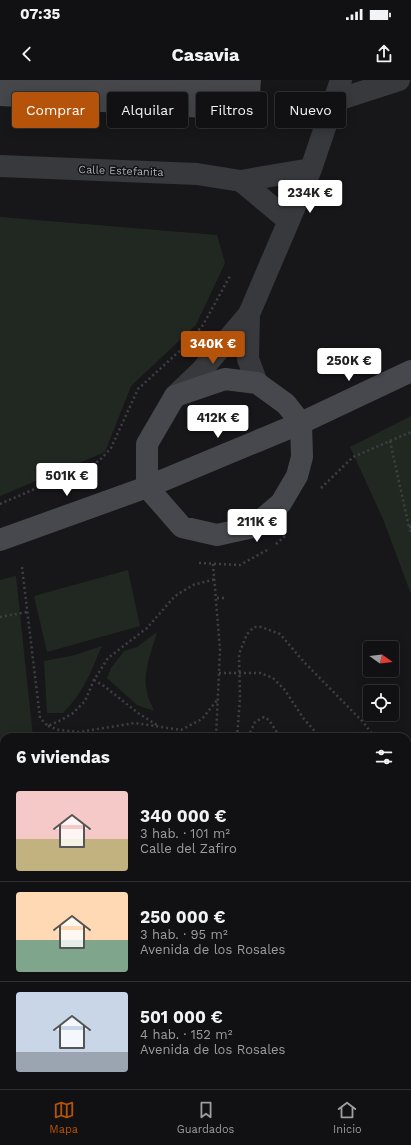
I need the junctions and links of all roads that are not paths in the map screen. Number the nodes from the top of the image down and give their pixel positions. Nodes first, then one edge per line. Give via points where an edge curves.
1 (341, 80) edge
2 (399, 80) edge
3 (337, 92) edge
4 (346, 97) edge
5 (325, 128) edge
6 (0, 166) edge
7 (311, 169) junction
8 (241, 181) junction
9 (289, 221) junction
10 (249, 314) junction
11 (411, 371) edge
12 (257, 383) junction
13 (175, 396) junction
14 (301, 423) junction
15 (147, 487) junction
16 (0, 540) edge

1 - 3 street
2 - 4 street
5 - 7 street
6 - 8 street, Calle Estefanita via 197,174
7 - 8 street, Calle Estefanita
7 - 9 street
8 - 9 street
9 - 10 street
10 - 12 street via 248,359
10 - 13 street via 201,371
11 - 14 street
12 - 13 street via 225,379
12 - 14 street via 286,404
13 - 15 street via 147,444
14 - 15 street
14 - 15 street via 302,457 297,476 281,503 253,527 217,535 182,527
15 - 16 street

